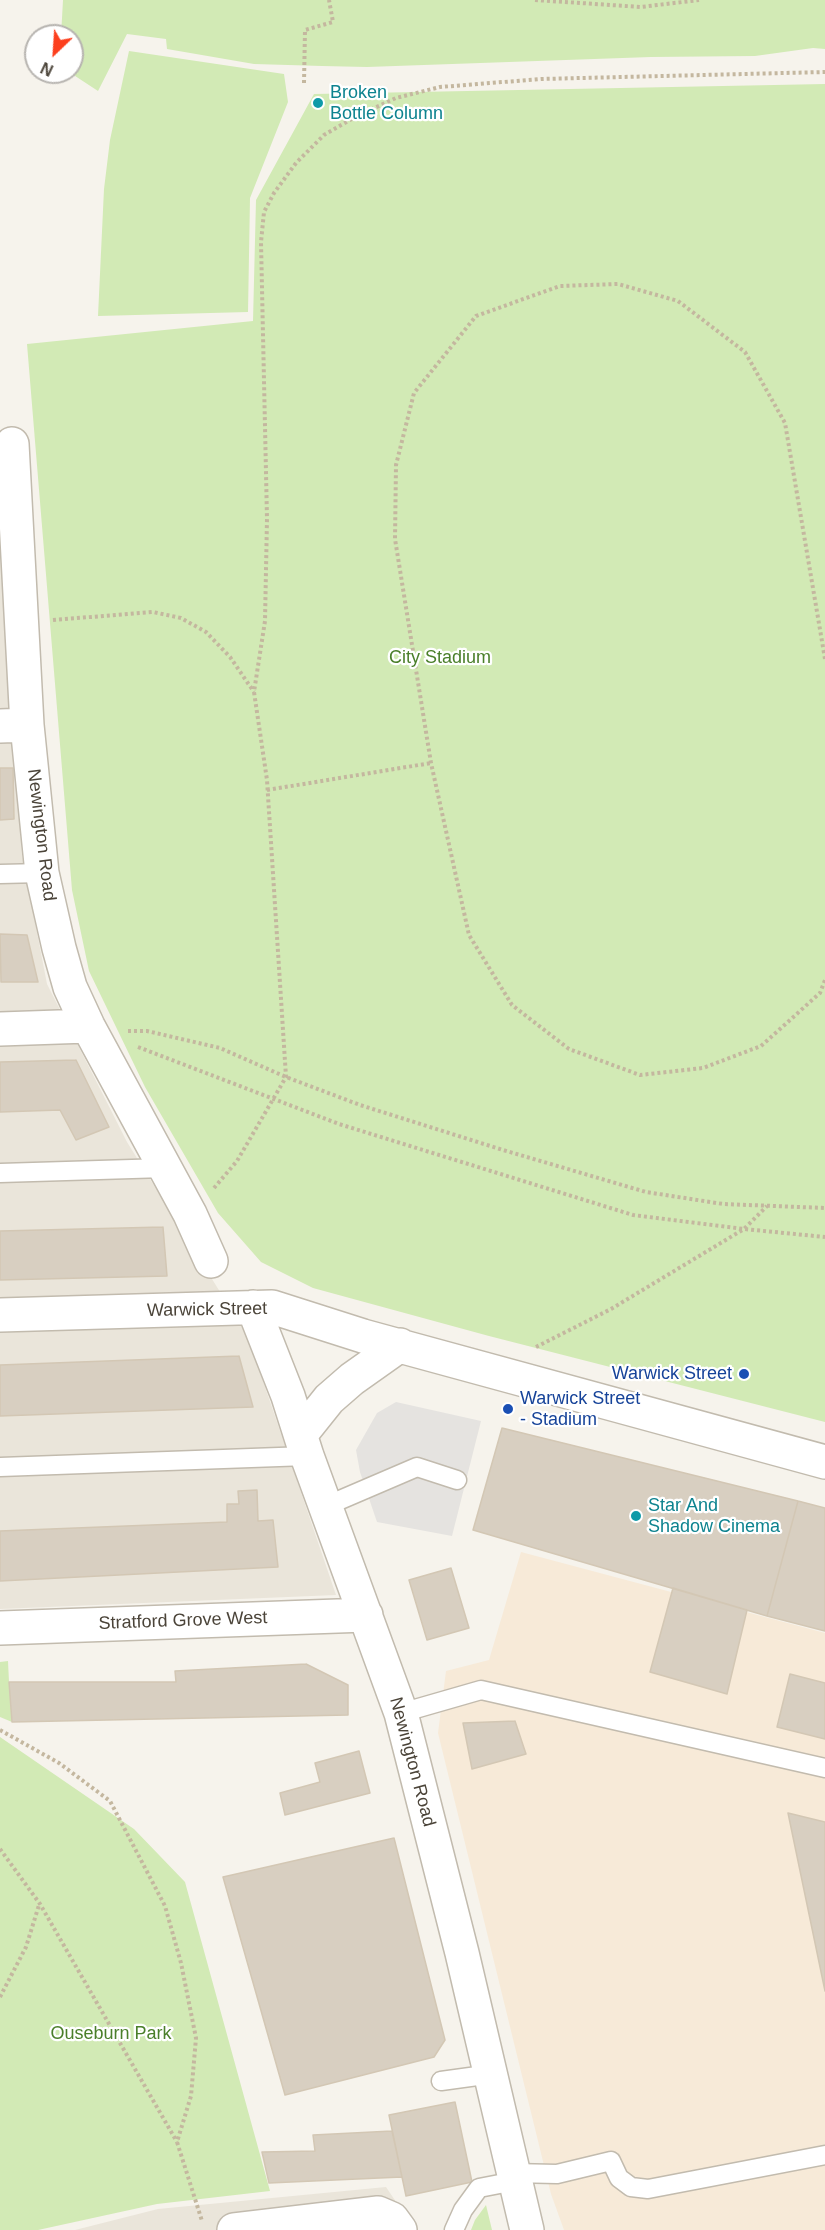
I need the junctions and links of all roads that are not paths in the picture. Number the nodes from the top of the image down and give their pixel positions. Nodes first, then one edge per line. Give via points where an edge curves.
1 (12, 444) dead end
2 (14, 725) edge
3 (42, 873) junction
4 (0, 874) edge
5 (0, 1029) edge
6 (103, 1029) junction
7 (165, 1168) junction
8 (0, 1173) edge
9 (211, 1262) dead end
10 (253, 1307) junction
11 (0, 1315) edge
12 (400, 1346) junction
13 (304, 1445) junction
14 (825, 1462) edge
15 (0, 1467) edge
16 (457, 1480) dead end
17 (326, 1506) junction
18 (366, 1614) junction
19 (0, 1628) edge
20 (401, 1713) junction
21 (825, 1768) edge
22 (492, 2074) junction
23 (441, 2081) dead end
24 (825, 2155) edge
25 (514, 2177) junction
26 (396, 2224) edge
27 (234, 2230) edge
28 (454, 2230) edge
29 (527, 2230) edge

1 - 2 street, Newington Road via 23,623
2 - 3 street, Newington Road
3 - 4 lane
3 - 6 street, Newington Road via 70,987
5 - 6 street
6 - 7 street, Newington Road
7 - 8 lane
7 - 9 street, Newington Road
10 - 11 street, Warwick Street
10 - 12 street, Warwick Street via 272,1307
10 - 13 street, Newington Road
12 - 13 street via 329,1399
12 - 14 street, Warwick Street
13 - 15 lane
13 - 17 street, Newington Road
16 - 17 lane via 417,1467
17 - 18 street, Newington Road
18 - 19 street, Stratford Grove West
18 - 20 street, Newington Road
20 - 21 lane via 481,1690
20 - 22 street, Newington Road
22 - 23 lane
22 - 25 street, Newington Road
24 - 25 lane via 648,2190 631,2187 619,2178 611,2161 557,2174
25 - 28 lane via 479,2188
25 - 29 street, Newington Road
26 - 27 street via 378,2213

